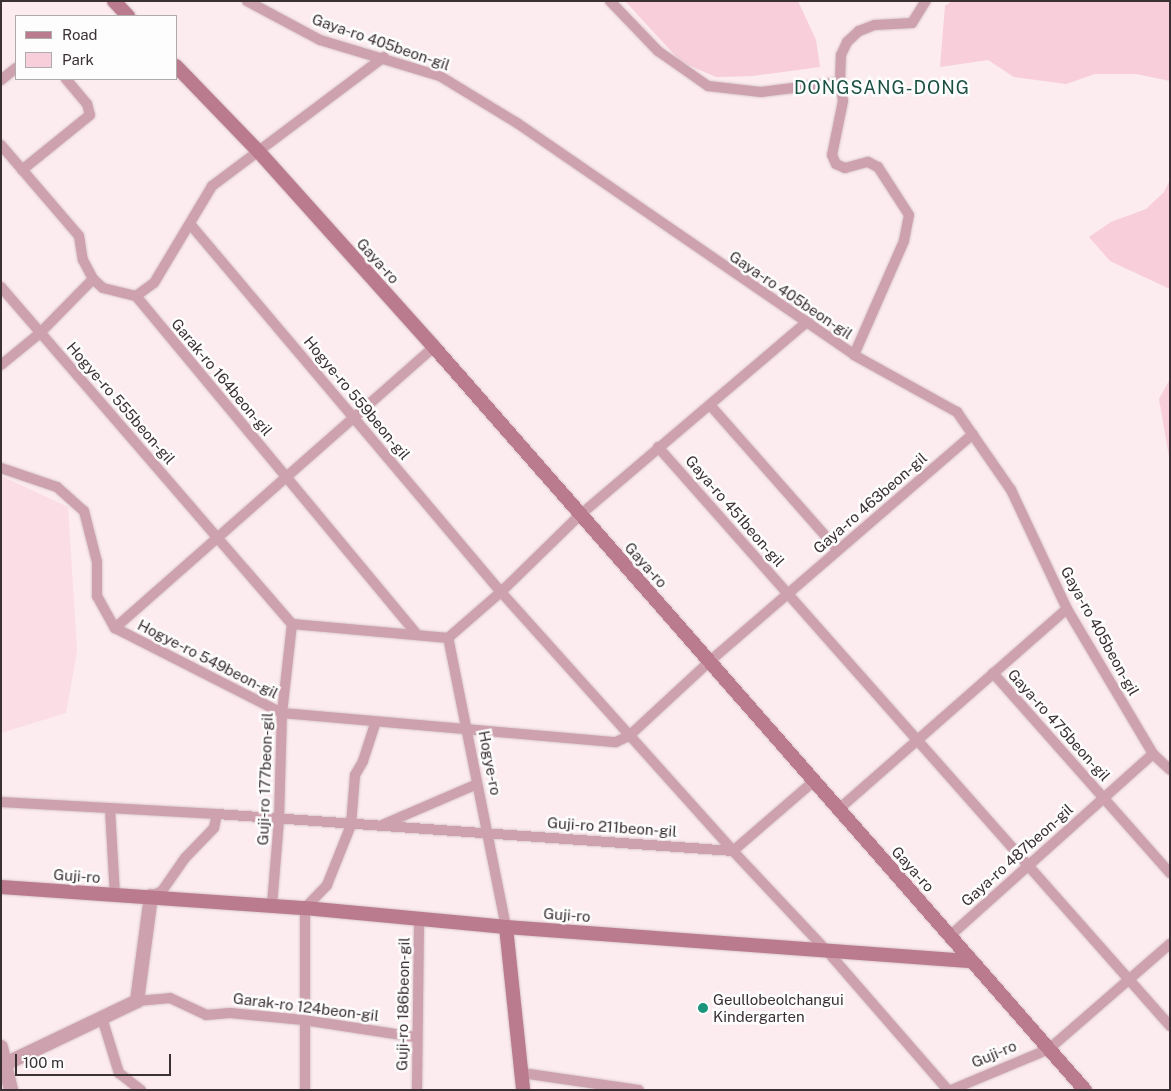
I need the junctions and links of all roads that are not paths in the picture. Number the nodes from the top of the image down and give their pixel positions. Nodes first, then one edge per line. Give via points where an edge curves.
1 (114, 1) edge
2 (247, 1) edge
3 (610, 1) edge
4 (926, 1) edge
5 (127, 15) edge
6 (384, 57) junction
7 (178, 68) edge
8 (15, 69) edge
9 (1, 80) edge
10 (67, 80) edge
11 (840, 82) junction
12 (1, 146) edge
13 (259, 152) junction
14 (22, 170) junction
15 (190, 224) junction
16 (93, 279) junction
17 (1, 288) edge
18 (136, 296) junction
19 (808, 321) junction
20 (40, 333) junction
21 (434, 347) junction
22 (854, 355) junction
23 (1, 365) edge
24 (710, 405) junction
25 (353, 418) junction
26 (973, 434) junction
27 (658, 447) junction
28 (1, 468) edge
29 (285, 477) junction
30 (580, 515) junction
31 (218, 538) junction
32 (838, 550) junction
33 (502, 592) junction
34 (789, 595) junction
35 (1067, 609) junction
36 (292, 624) junction
37 (115, 628) junction
38 (417, 635) junction
39 (448, 638) junction
40 (710, 661) junction
41 (993, 673) junction
42 (282, 714) junction
43 (375, 724) junction
44 (468, 731) junction
45 (630, 736) junction
46 (918, 742) junction
47 (1153, 754) junction
48 (1170, 770) edge
49 (814, 781) junction
50 (477, 784) junction
51 (1103, 797) junction
52 (1, 802) edge
53 (110, 809) junction
54 (839, 809) junction
55 (217, 814) junction
56 (279, 819) junction
57 (351, 825) junction
58 (378, 827) junction
59 (488, 833) junction
60 (733, 851) junction
61 (1028, 865) junction
62 (1170, 874) edge
63 (1, 887) edge
64 (115, 895) junction
65 (151, 896) junction
66 (272, 905) junction
67 (305, 908) junction
68 (420, 919) junction
69 (506, 927) junction
70 (951, 935) junction
71 (1170, 944) edge
72 (827, 950) junction
73 (972, 961) junction
74 (1129, 980) junction
75 (137, 1001) junction
76 (102, 1018) junction
77 (304, 1020) junction
78 (1170, 1026) edge
79 (416, 1037) junction
80 (1, 1047) edge
81 (1049, 1049) junction
82 (4, 1065) edge
83 (522, 1073) junction
84 (639, 1088) edge
85 (11, 1090) edge
86 (142, 1090) edge
87 (305, 1090) edge
88 (417, 1090) edge
89 (523, 1090) edge
90 (949, 1090) edge
91 (1085, 1090) edge

1 - 5 main road
2 - 6 street, Gaya-ro 405beon-gil via 320,40
3 - 11 street via 658,51 708,86 761,92
4 - 11 street via 912,23 875,25 860,31 848,42 841,55
6 - 13 street
6 - 19 street, Gaya-ro 405beon-gil via 440,76 517,122 725,269
7 - 13 main road, Gaya-ro
8 - 9 street
10 - 14 street via 88,104 90,115
11 - 22 street via 843,101 832,155 836,164 845,168 868,162 878,167 909,215 904,241
12 - 14 street
13 - 15 street via 212,186
13 - 21 main road, Gaya-ro
14 - 16 street via 79,236 83,260
15 - 18 street via 154,283
15 - 25 street, Hogye-ro 559beon-gil
16 - 18 street via 103,288
16 - 20 street
17 - 20 street, Hogye-ro 555beon-gil
18 - 29 street, Garak-ro 164beon-gil
19 - 22 street, Gaya-ro 405beon-gil
19 - 24 street
20 - 23 street
20 - 31 street, Hogye-ro 555beon-gil
21 - 25 street
21 - 30 main road, Gaya-ro
22 - 26 street, Gaya-ro 405beon-gil via 957,412
24 - 27 street
24 - 32 street
25 - 29 street
25 - 33 street, Hogye-ro 559beon-gil
26 - 32 street, Gaya-ro 463beon-gil
26 - 35 street, Gaya-ro 405beon-gil via 1011,490
27 - 30 street
27 - 34 street, Gaya-ro 451beon-gil
28 - 37 street, Hogye-ro 549beon-gil via 57,486 84,510 97,562 97,596
29 - 31 street
29 - 38 street
30 - 33 street
30 - 40 main road, Gaya-ro
31 - 36 street, Hogye-ro 555beon-gil
31 - 37 street, Hogye-ro 549beon-gil
32 - 34 street, Gaya-ro 463beon-gil
33 - 39 street
33 - 45 street, Guji-ro 211beon-gil
34 - 40 street, Gaya-ro 463beon-gil
34 - 46 street
35 - 41 street, Gaya-ro 475beon-gil
35 - 47 street, Gaya-ro 405beon-gil
36 - 38 street
36 - 42 street, Guji-ro 177beon-gil
37 - 42 street, Hogye-ro 549beon-gil
38 - 39 street
39 - 44 street, Hogye-ro
40 - 45 street
40 - 49 main road, Gaya-ro
41 - 46 street, Gaya-ro 475beon-gil
41 - 51 street, Gaya-ro 475beon-gil
42 - 43 street, Hogye-ro 549beon-gil
42 - 56 street, Guji-ro 177beon-gil
43 - 44 street, Hogye-ro 549beon-gil
43 - 57 street via 363,762 355,775
44 - 45 street via 616,742
44 - 50 street, Hogye-ro
45 - 60 street, Guji-ro 211beon-gil
46 - 54 street, Gaya-ro 475beon-gil
46 - 61 street
47 - 48 street, Gaya-ro 405beon-gil
47 - 51 street, Gaya-ro 487beon-gil
49 - 54 main road, Gaya-ro
49 - 60 street
50 - 58 street
50 - 59 street, Hogye-ro
51 - 61 street, Gaya-ro 487beon-gil
51 - 62 street
52 - 53 street, Guji-ro 211beon-gil
53 - 55 street, Guji-ro 211beon-gil
53 - 64 street
54 - 70 main road, Gaya-ro
55 - 56 street, Guji-ro 211beon-gil
55 - 65 street via 214,828 185,858 162,891
56 - 57 street, Guji-ro 211beon-gil
56 - 66 street, Guji-ro 177beon-gil
57 - 58 street, Guji-ro 211beon-gil
57 - 67 street via 327,886
58 - 59 street, Guji-ro 211beon-gil
59 - 60 street, Guji-ro 211beon-gil
59 - 69 street, Hogye-ro
60 - 72 street, Guji-ro 211beon-gil
61 - 70 street, Gaya-ro 487beon-gil
61 - 74 street
63 - 64 main road, Guji-ro
64 - 65 main road, Guji-ro
65 - 66 main road, Guji-ro
65 - 75 street
66 - 67 main road, Guji-ro
67 - 68 main road, Guji-ro
67 - 77 street
68 - 69 main road, Guji-ro
68 - 79 street, Guji-ro 186beon-gil
69 - 72 main road, Guji-ro
69 - 83 main road, Hogye-ro
70 - 73 main road, Gaya-ro
71 - 74 street, Guji-ro
72 - 73 main road, Guji-ro
72 - 90 street, Guji-ro
73 - 81 main road, Gaya-ro
74 - 78 street
74 - 81 street, Guji-ro
75 - 76 street, Garak-ro 124beon-gil
75 - 77 street, Garak-ro 124beon-gil via 170,998 206,1015 230,1013
76 - 82 street, Garak-ro 124beon-gil
76 - 86 street via 119,1073
77 - 79 street, Garak-ro 124beon-gil
77 - 87 street
79 - 88 street, Guji-ro 186beon-gil
80 - 82 street
81 - 90 street, Guji-ro
81 - 91 main road, Gaya-ro
82 - 85 street
83 - 84 street
83 - 89 main road, Hogye-ro

